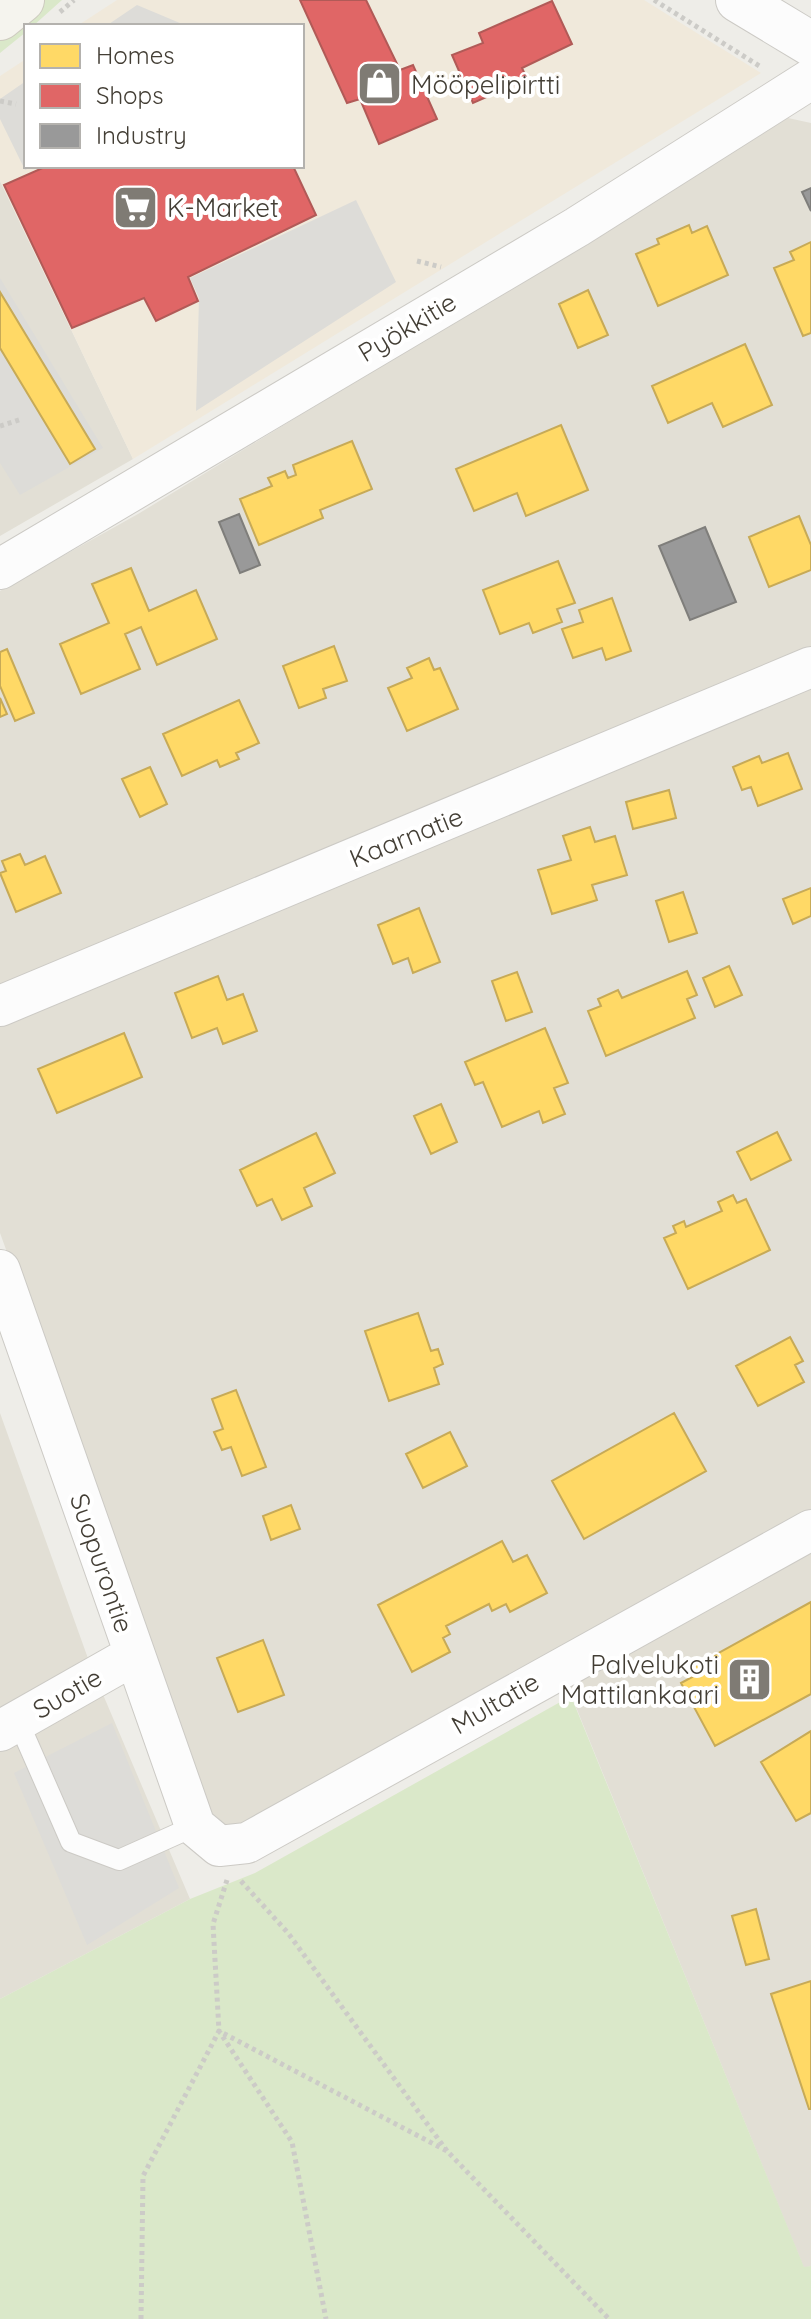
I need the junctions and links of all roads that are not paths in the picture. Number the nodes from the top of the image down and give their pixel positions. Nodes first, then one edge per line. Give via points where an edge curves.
1 (22, 0) edge
2 (738, 0) edge
3 (0, 18) edge
4 (811, 44) edge
5 (803, 84) edge
6 (0, 569) edge
7 (811, 667) edge
8 (0, 1006) edge
9 (0, 1270) edge
10 (811, 1530) edge
11 (134, 1655) junction
12 (9, 1726) edge
13 (207, 1836) junction

1 - 3 main road
2 - 4 street
5 - 6 street, Pyökkitie via 577,227
7 - 8 street, Kaarnatie
9 - 11 street, Suopurontie
10 - 13 street, Multatie via 247,1843
11 - 12 street, Suotie
11 - 13 street, Suopurontie
12 - 13 lane via 71,1842 119,1860

